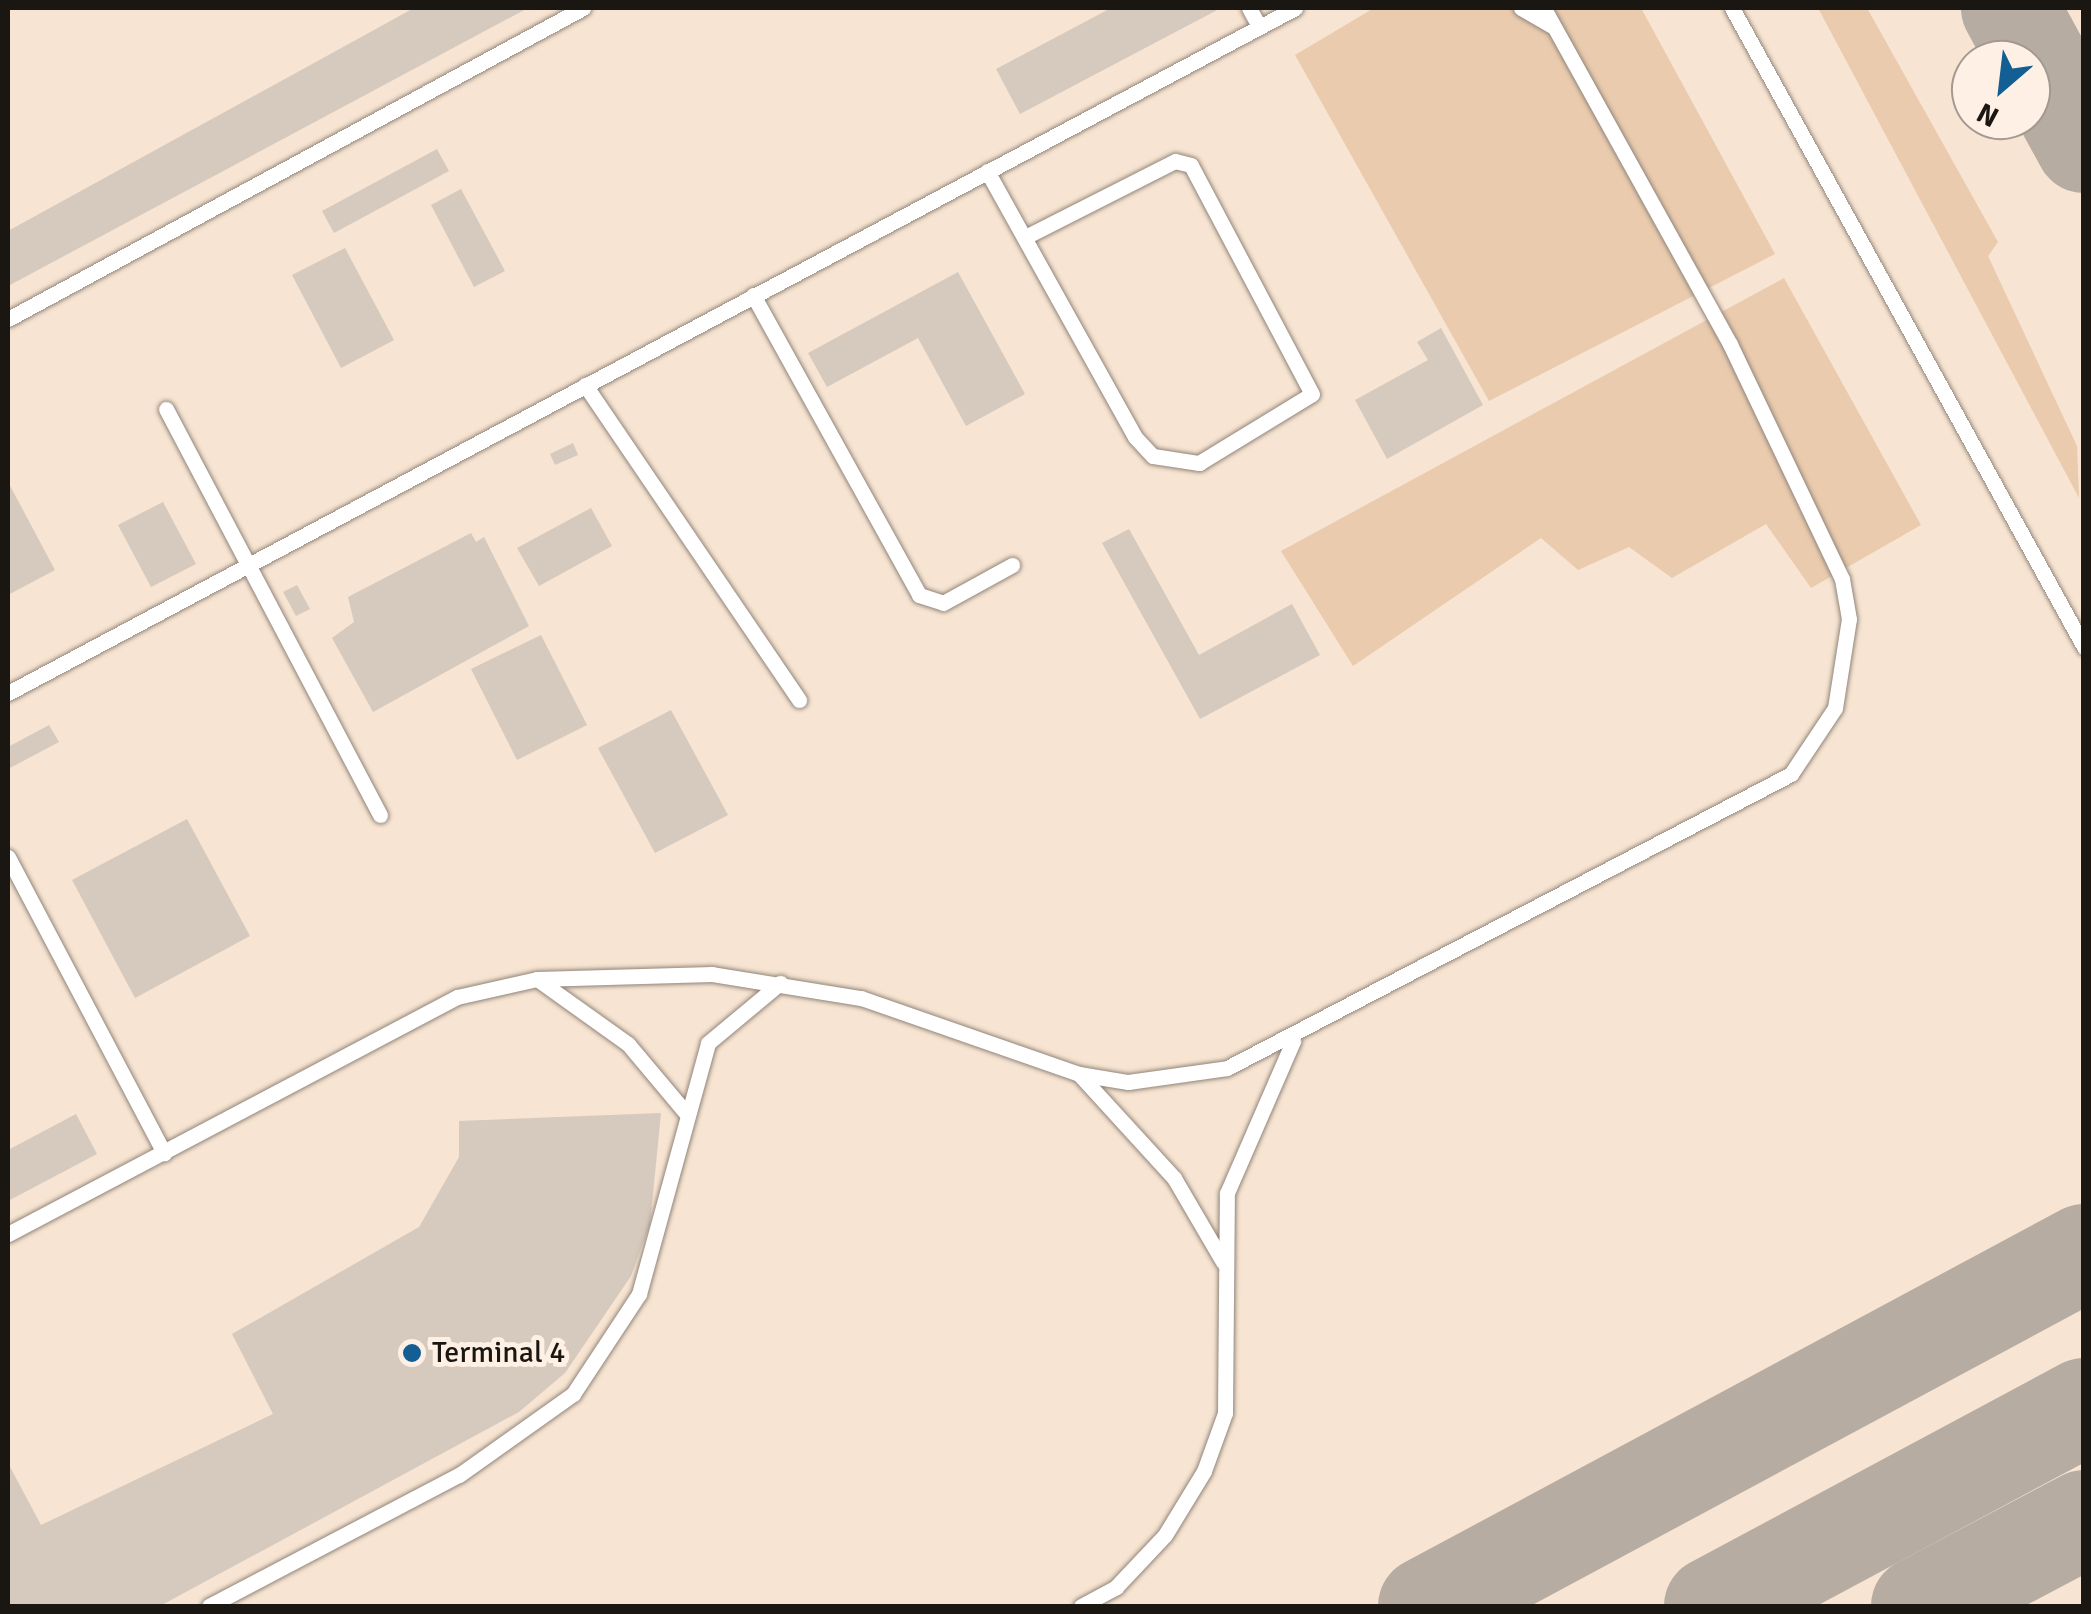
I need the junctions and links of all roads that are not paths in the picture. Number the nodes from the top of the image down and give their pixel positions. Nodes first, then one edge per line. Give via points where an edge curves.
1 (582, 8) edge
2 (1249, 8) edge
3 (1296, 8) edge
4 (1521, 8) edge
5 (1544, 8) edge
6 (1732, 8) edge
7 (1260, 26) junction
8 (1554, 27) junction
9 (987, 171) junction
10 (1025, 237) junction
11 (754, 296) junction
12 (8, 319) edge
13 (585, 385) junction
14 (166, 409) dead end
15 (1012, 566) dead end
16 (252, 567) junction
17 (2084, 647) edge
18 (8, 692) edge
19 (799, 700) dead end
20 (380, 815) dead end
21 (8, 857) edge
22 (537, 979) junction
23 (780, 983) junction
24 (1293, 1041) junction
25 (1080, 1074) junction
26 (685, 1112) junction
27 (164, 1154) junction
28 (8, 1234) edge
29 (1223, 1262) junction
30 (209, 1606) edge
31 (1081, 1606) edge

1 - 12 lane
2 - 7 lane
3 - 7 lane
4 - 8 lane
5 - 8 lane
6 - 17 lane
7 - 9 lane
8 - 24 lane via 1730,344 1842,579 1850,619 1835,708 1792,774 1754,798
9 - 10 lane
9 - 11 lane
10 - 10 lane via 1153,456 1198,463 1312,394 1197,170 1184,162
11 - 13 lane
11 - 15 lane via 919,594 943,603
13 - 16 lane
13 - 19 lane
14 - 16 lane
16 - 18 lane
16 - 20 lane
21 - 27 lane
22 - 23 lane via 712,974
22 - 26 lane via 628,1044
22 - 27 lane via 458,996
23 - 25 lane via 861,998
23 - 26 lane via 719,1025
24 - 25 lane via 1167,1080
24 - 29 lane via 1232,1177
25 - 29 lane via 1174,1178
26 - 30 lane via 638,1294 573,1394 459,1475
27 - 28 lane
29 - 31 lane via 1225,1413 1204,1471 1166,1535 1116,1588

